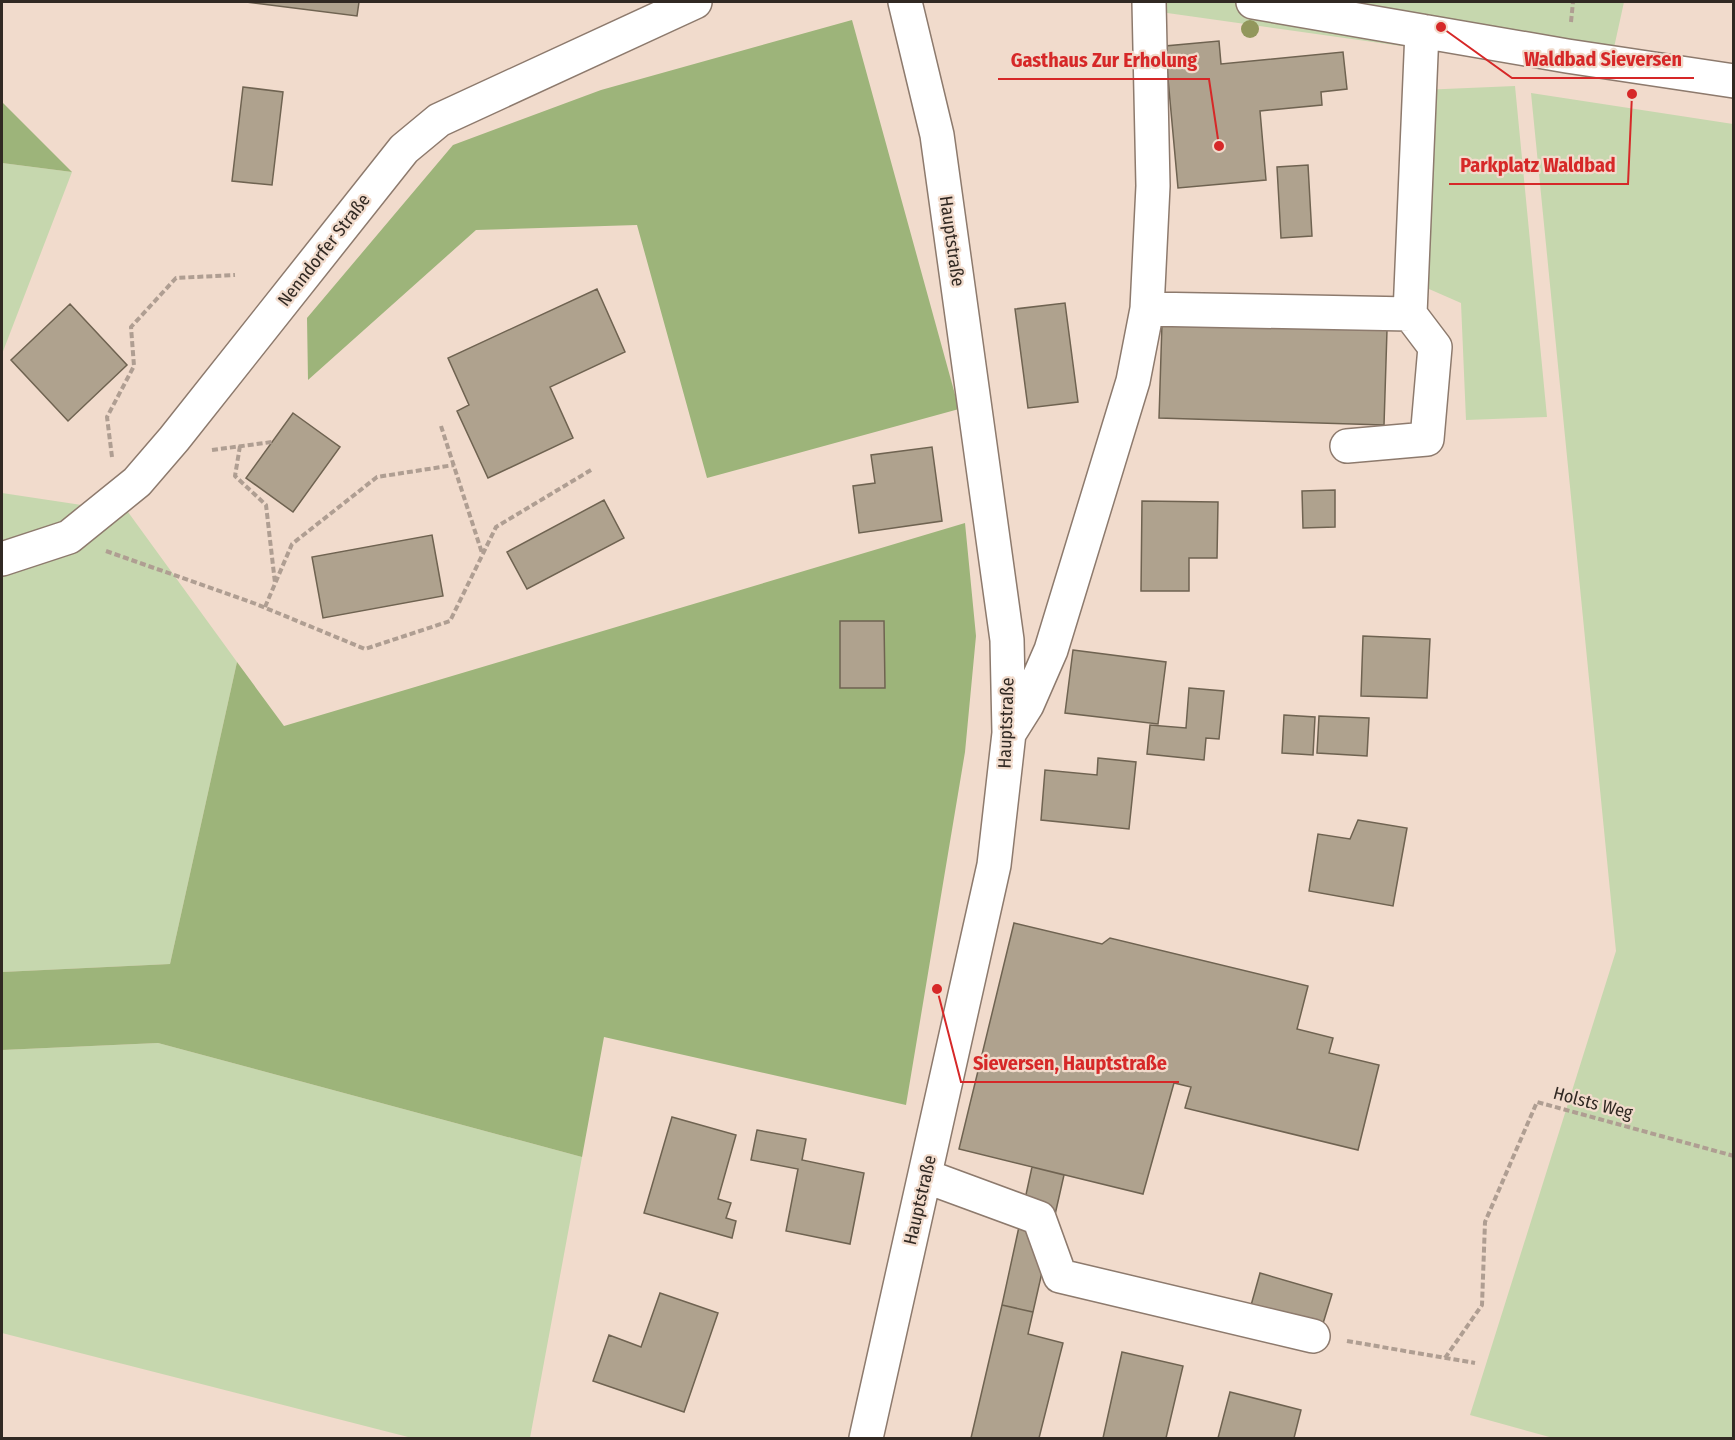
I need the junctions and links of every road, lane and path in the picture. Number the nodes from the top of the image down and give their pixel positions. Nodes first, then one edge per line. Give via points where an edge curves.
1 (695, 2) edge
2 (905, 2) edge
3 (1149, 2) edge
4 (1253, 2) edge
5 (1422, 30) junction
6 (1734, 81) edge
7 (235, 275) dead end
8 (1147, 309) junction
9 (1410, 314) junction
10 (441, 426) dead end
11 (174, 439) junction
12 (272, 442) dead end
13 (240, 446) junction
14 (1347, 446) dead end
15 (454, 465) junction
16 (591, 470) dead end
17 (118, 497) junction
18 (69, 537) junction
19 (483, 554) junction
20 (2, 559) edge
21 (275, 583) junction
22 (265, 607) junction
23 (1010, 733) junction
24 (1734, 1156) edge
25 (925, 1176) junction
26 (1313, 1336) joint
27 (1445, 1358) junction
28 (1475, 1362) dead end
29 (866, 1438) edge

1 - 11 street, Nenndorfer Straße via 439,120 404,149
2 - 23 street, Hauptstraße via 937,135 1007,640
3 - 8 street via 1152,186
4 - 5 street
5 - 6 street
5 - 9 street
7 - 17 path via 176,278 130,327 134,366 107,417
8 - 9 street
8 - 23 street via 1133,381 1051,650
9 - 14 street via 1435,347 1427,439
10 - 15 path
11 - 13 path via 209,450
11 - 17 street, Nenndorfer Straße via 137,482
12 - 13 path
13 - 21 path via 235,476 266,505
15 - 19 path
15 - 21 path via 377,477 292,544
16 - 19 path via 496,528
17 - 18 street, Nenndorfer Straße
18 - 20 street, Nenndorfer Straße
18 - 22 path
19 - 22 path via 450,621 365,649
21 - 22 path
23 - 25 street, Hauptstraße via 994,866
24 - 27 path, Holsts Weg via 1538,1102 1485,1222 1482,1305
25 - 26 street via 1039,1218 1060,1276
25 - 29 street, Hauptstraße
26 - 27 path
27 - 28 path

